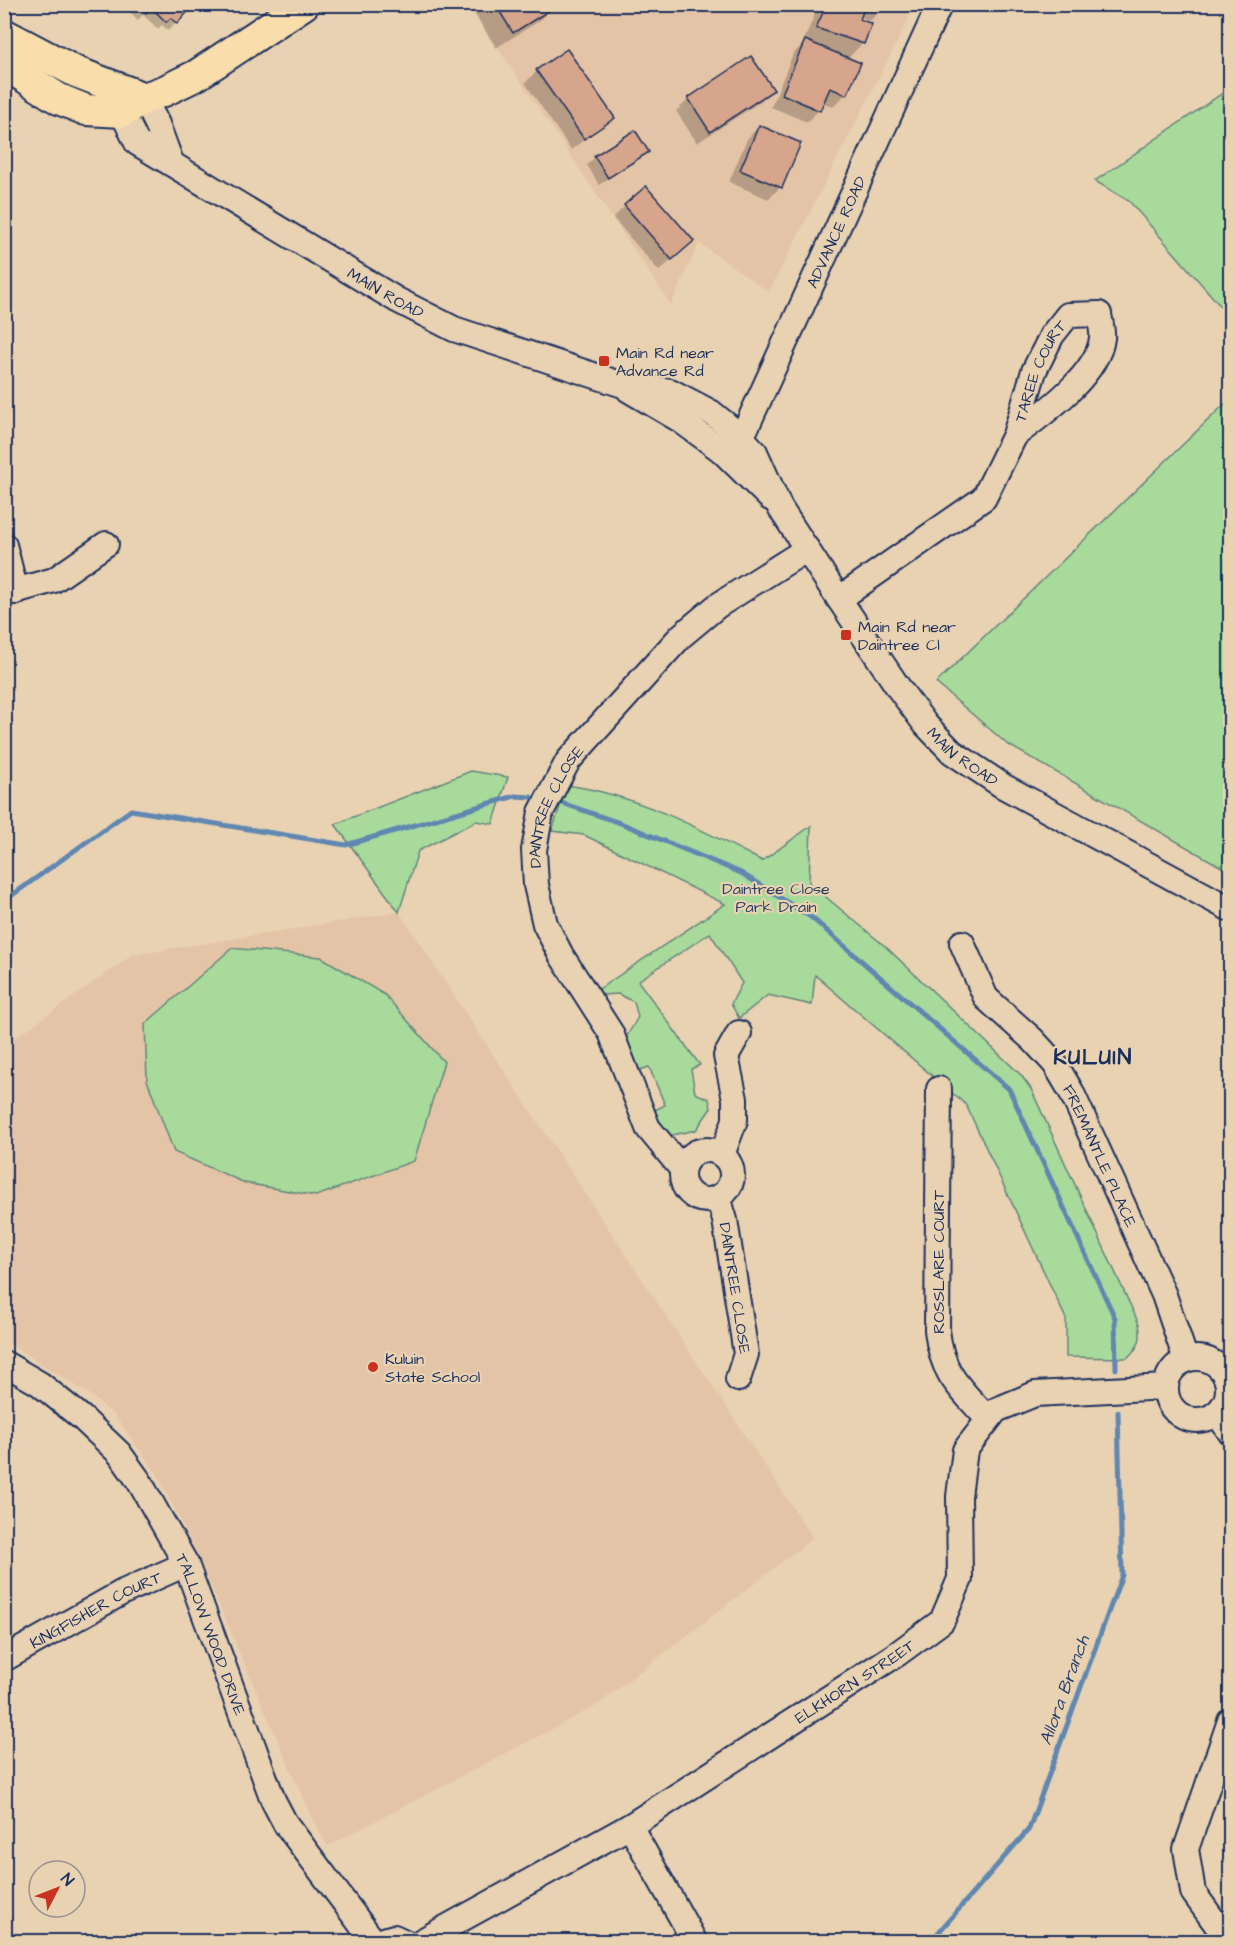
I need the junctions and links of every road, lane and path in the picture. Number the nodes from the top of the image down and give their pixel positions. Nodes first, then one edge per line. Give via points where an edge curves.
1 (304, 4) edge
2 (940, 4) edge
3 (4, 34) edge
4 (4, 64) edge
5 (128, 99) junction
6 (1015, 435) junction
7 (730, 442) junction
8 (106, 544) dead end
9 (4, 545) edge
10 (807, 549) junction
11 (10, 593) edge
12 (839, 599) junction
13 (1230, 909) edge
14 (962, 943) dead end
15 (739, 1033) dead end
16 (939, 1089) dead end
17 (722, 1155) junction
18 (682, 1169) junction
19 (718, 1197) junction
20 (1186, 1360) junction
21 (4, 1363) edge
22 (1227, 1371) edge
23 (738, 1379) dead end
24 (1166, 1387) junction
25 (987, 1418) junction
26 (1223, 1423) edge
27 (186, 1564) junction
28 (4, 1659) edge
29 (1230, 1722) edge
30 (630, 1826) junction
31 (376, 1941) edge
32 (405, 1941) edge
33 (420, 1941) edge
34 (695, 1941) edge
35 (1229, 1941) edge

1 - 5 main road via 197,75 164,91
2 - 7 street, ADVANCE ROAD via 746,428
3 - 5 main road
4 - 5 main road via 59,99 86,110
5 - 7 street, MAIN ROAD via 157,124 171,162 397,300 454,329 620,384 670,391 705,409
6 - 6 street, TAREE COURT via 1034,371 1052,334 1068,315 1099,314 1102,339 1089,369 1063,398
6 - 12 street, TAREE COURT via 984,498
7 - 10 street, MAIN ROAD via 755,452 780,508
8 - 11 street via 54,580
9 - 11 street
10 - 12 street, MAIN ROAD
10 - 18 street, DAINTREE CLOSE via 717,606 681,636 568,761 541,812 534,850 536,885 545,924 611,1032 648,1128
12 - 13 street, MAIN ROAD via 900,690 952,752 1003,786
14 - 20 street, FREMANTLE PLACE via 986,998 1055,1064 1071,1091 1164,1294
15 - 17 street via 726,1056 735,1120
16 - 25 street, ROSSLARE COURT via 939,1349 954,1384
17 - 18 street via 706,1149 698,1151
17 - 19 street via 732,1177
18 - 19 street via 688,1191 702,1199
19 - 23 street, DAINTREE CLOSE via 746,1354
20 - 22 street via 1207,1359
20 - 24 street via 1174,1368
21 - 27 street, TALLOW WOOD DRIVE via 40,1384 118,1453
22 - 26 street
24 - 25 street, ELKHORN STREET via 1035,1394 996,1410
24 - 26 street via 1169,1402 1179,1414
25 - 30 street, ELKHORN STREET via 965,1450 959,1496 960,1579 942,1621
27 - 28 street, KINGFISHER COURT via 123,1592
27 - 31 street, TALLOW WOOD DRIVE via 273,1800 285,1822
29 - 35 street via 1186,1849 1193,1892
30 - 33 street, ELKHORN STREET
30 - 34 street
31 - 32 street via 387,1937

